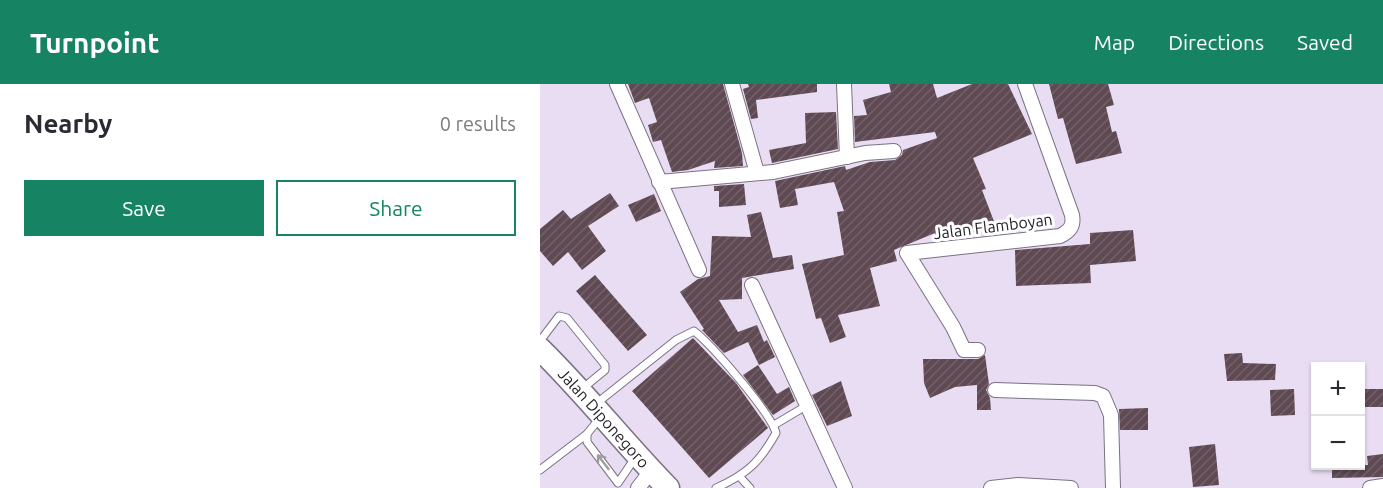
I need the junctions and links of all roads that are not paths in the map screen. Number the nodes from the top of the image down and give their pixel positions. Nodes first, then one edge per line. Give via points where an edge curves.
1 (617, 84) edge
2 (732, 84) edge
3 (844, 84) edge
4 (1025, 84) edge
5 (894, 151) dead end
6 (847, 157) junction
7 (757, 173) junction
8 (659, 182) junction
9 (699, 270) dead end
10 (752, 285) dead end
11 (540, 341) edge
12 (540, 349) edge
13 (978, 351) dead end
14 (994, 390) dead end
15 (592, 404) junction
16 (806, 406) junction
17 (774, 424) junction
18 (587, 434) junction
19 (540, 470) edge
20 (642, 472) edge
21 (740, 477) junction
22 (616, 485) edge
23 (1383, 486) edge
24 (668, 488) edge
25 (716, 488) edge
26 (750, 488) edge
27 (845, 488) edge
28 (991, 488) edge
29 (1071, 488) edge
30 (1113, 488) edge
31 (1370, 488) edge

1 - 8 street
2 - 7 street
3 - 6 street
4 - 13 street, Jalan Flamboyan via 1072,215 1074,223 1070,229 1060,236 907,253 964,351
5 - 6 street
6 - 7 street
7 - 8 street
8 - 9 street
10 - 16 street
11 - 15 lane via 559,316 567,318 605,365
12 - 15 main road, Jalan Diponegoro
14 - 30 street via 1103,396 1111,416
15 - 17 lane via 676,340 694,331
15 - 18 lane
15 - 20 main road, Jalan Diponegoro
16 - 17 lane
16 - 27 street
17 - 21 lane via 776,433 771,443
18 - 19 lane
22 -> 18 lane via 587,442
20 - 22 lane
20 - 24 main road, Jalan Diponegoro
21 - 25 lane
21 - 26 lane
23 - 31 street
28 - 29 street

